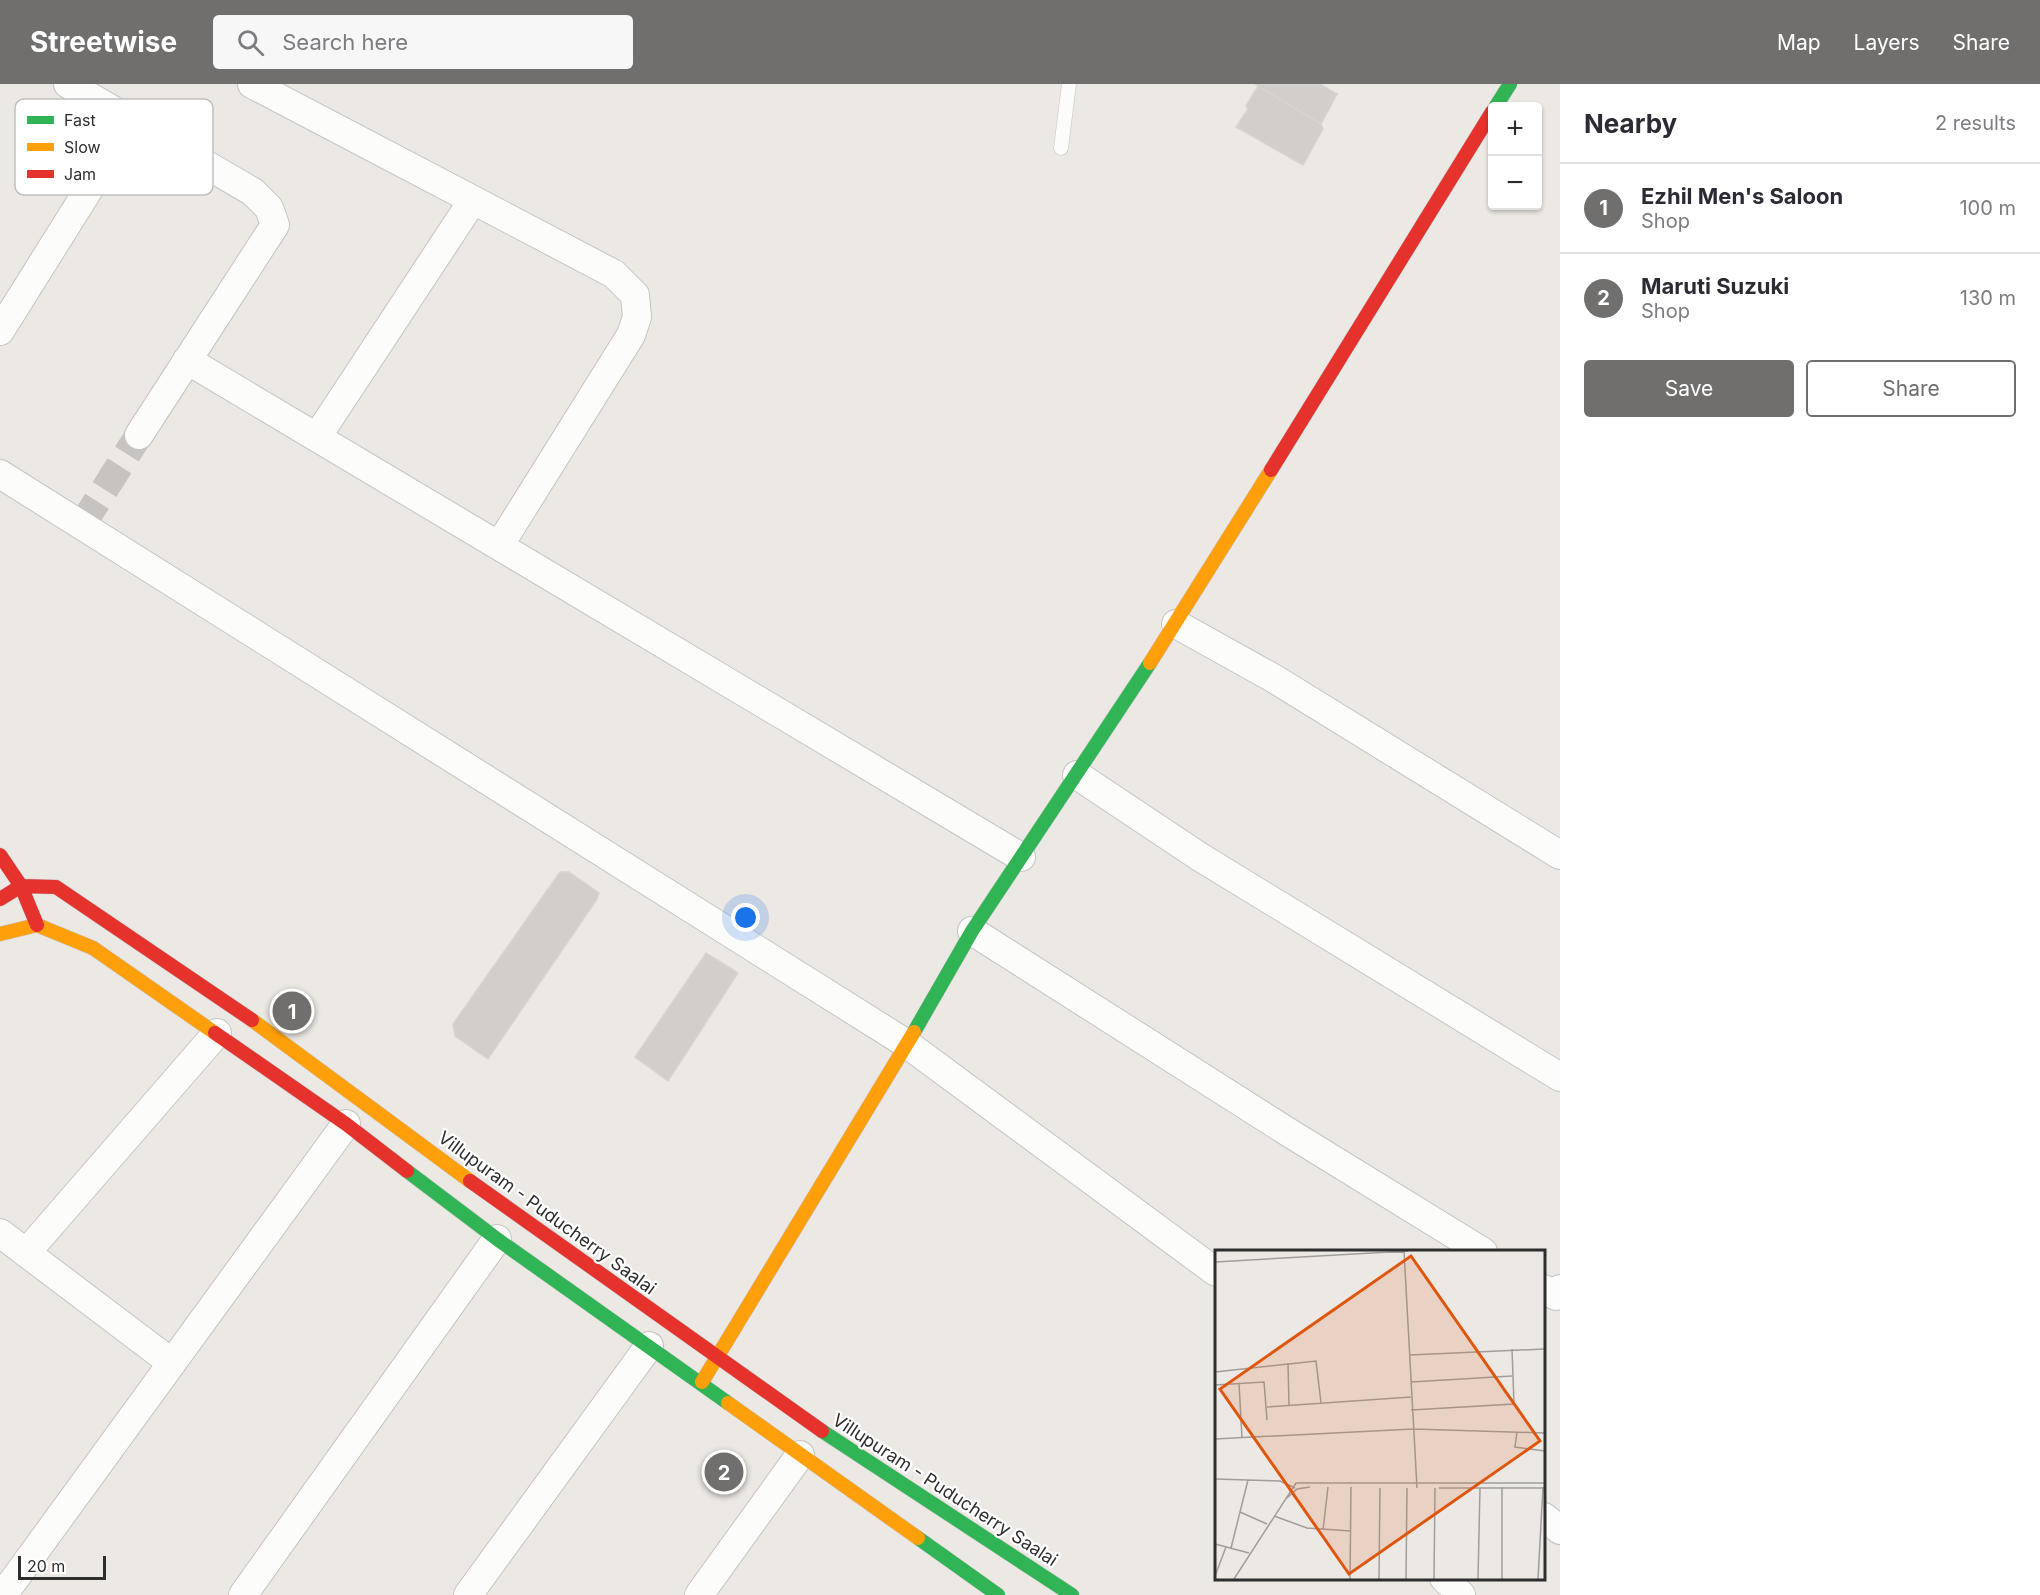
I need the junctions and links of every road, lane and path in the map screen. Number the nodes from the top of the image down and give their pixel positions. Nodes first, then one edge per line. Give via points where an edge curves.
1 (68, 84) edge
2 (252, 84) edge
3 (1069, 84) edge
4 (1510, 84) edge
5 (92, 99) edge
6 (1499, 102) edge
7 (1488, 118) edge
8 (1061, 148) dead end
9 (213, 169) edge
10 (85, 195) edge
11 (473, 200) junction
12 (0, 331) edge
13 (188, 360) junction
14 (139, 435) tunnel mouth
15 (317, 437) junction
16 (0, 474) edge
17 (499, 546) junction
18 (1176, 624) junction
19 (1077, 775) junction
20 (0, 855) edge
21 (1560, 855) edge
22 (1021, 857) junction
23 (21, 886) junction
24 (0, 899) edge
25 (37, 925) junction
26 (972, 931) junction
27 (0, 934) edge
28 (217, 1033) junction
29 (907, 1044) junction
30 (1560, 1077) edge
31 (346, 1124) junction
32 (0, 1233) edge
33 (497, 1239) junction
34 (1481, 1250) edge
35 (26, 1253) junction
36 (1215, 1271) edge
37 (1560, 1289) edge
38 (1545, 1290) edge
39 (649, 1346) junction
40 (717, 1357) junction
41 (172, 1364) junction
42 (701, 1383) junction
43 (800, 1455) junction
44 (1545, 1518) edge
45 (1560, 1530) edge
46 (1445, 1580) edge
47 (3, 1595) edge
48 (243, 1595) edge
49 (468, 1595) edge
50 (699, 1595) edge
51 (998, 1595) edge
52 (1072, 1595) edge
53 (1461, 1595) edge

1 - 5 street
2 - 11 street
3 - 8 lane
4 - 6 main road
7 - 18 main road
9 - 13 street via 253,192 269,208 275,225
10 - 12 street
11 - 15 street
11 - 17 street via 614,274 635,295 637,317 631,335
13 - 14 street
13 - 15 street
15 - 17 street
16 - 29 street
17 - 22 street
18 - 19 main road
18 - 21 street via 1273,678
19 - 22 main road
19 - 30 street via 1200,857
20 - 23 main road
22 - 26 main road
23 - 24 main road
23 - 25 main road
23 - 40 main road, Villupuram - Puducherry Saalai via 56,887 228,1003
25 - 27 main road
25 - 28 main road via 93,948
26 - 29 main road
26 - 34 street
28 - 31 main road
28 - 35 street
29 - 36 street
29 - 40 main road
31 - 33 main road
31 - 41 street
32 - 35 street
33 - 39 main road
33 - 48 street
35 - 41 street
37 - 38 street via 1556,1296
39 - 42 main road
39 - 49 street
40 - 42 main road
40 - 52 main road, Villupuram - Puducherry Saalai via 818,1429
41 - 47 street
42 - 43 main road
43 - 50 street
43 - 51 main road
44 - 45 street
46 - 53 street

